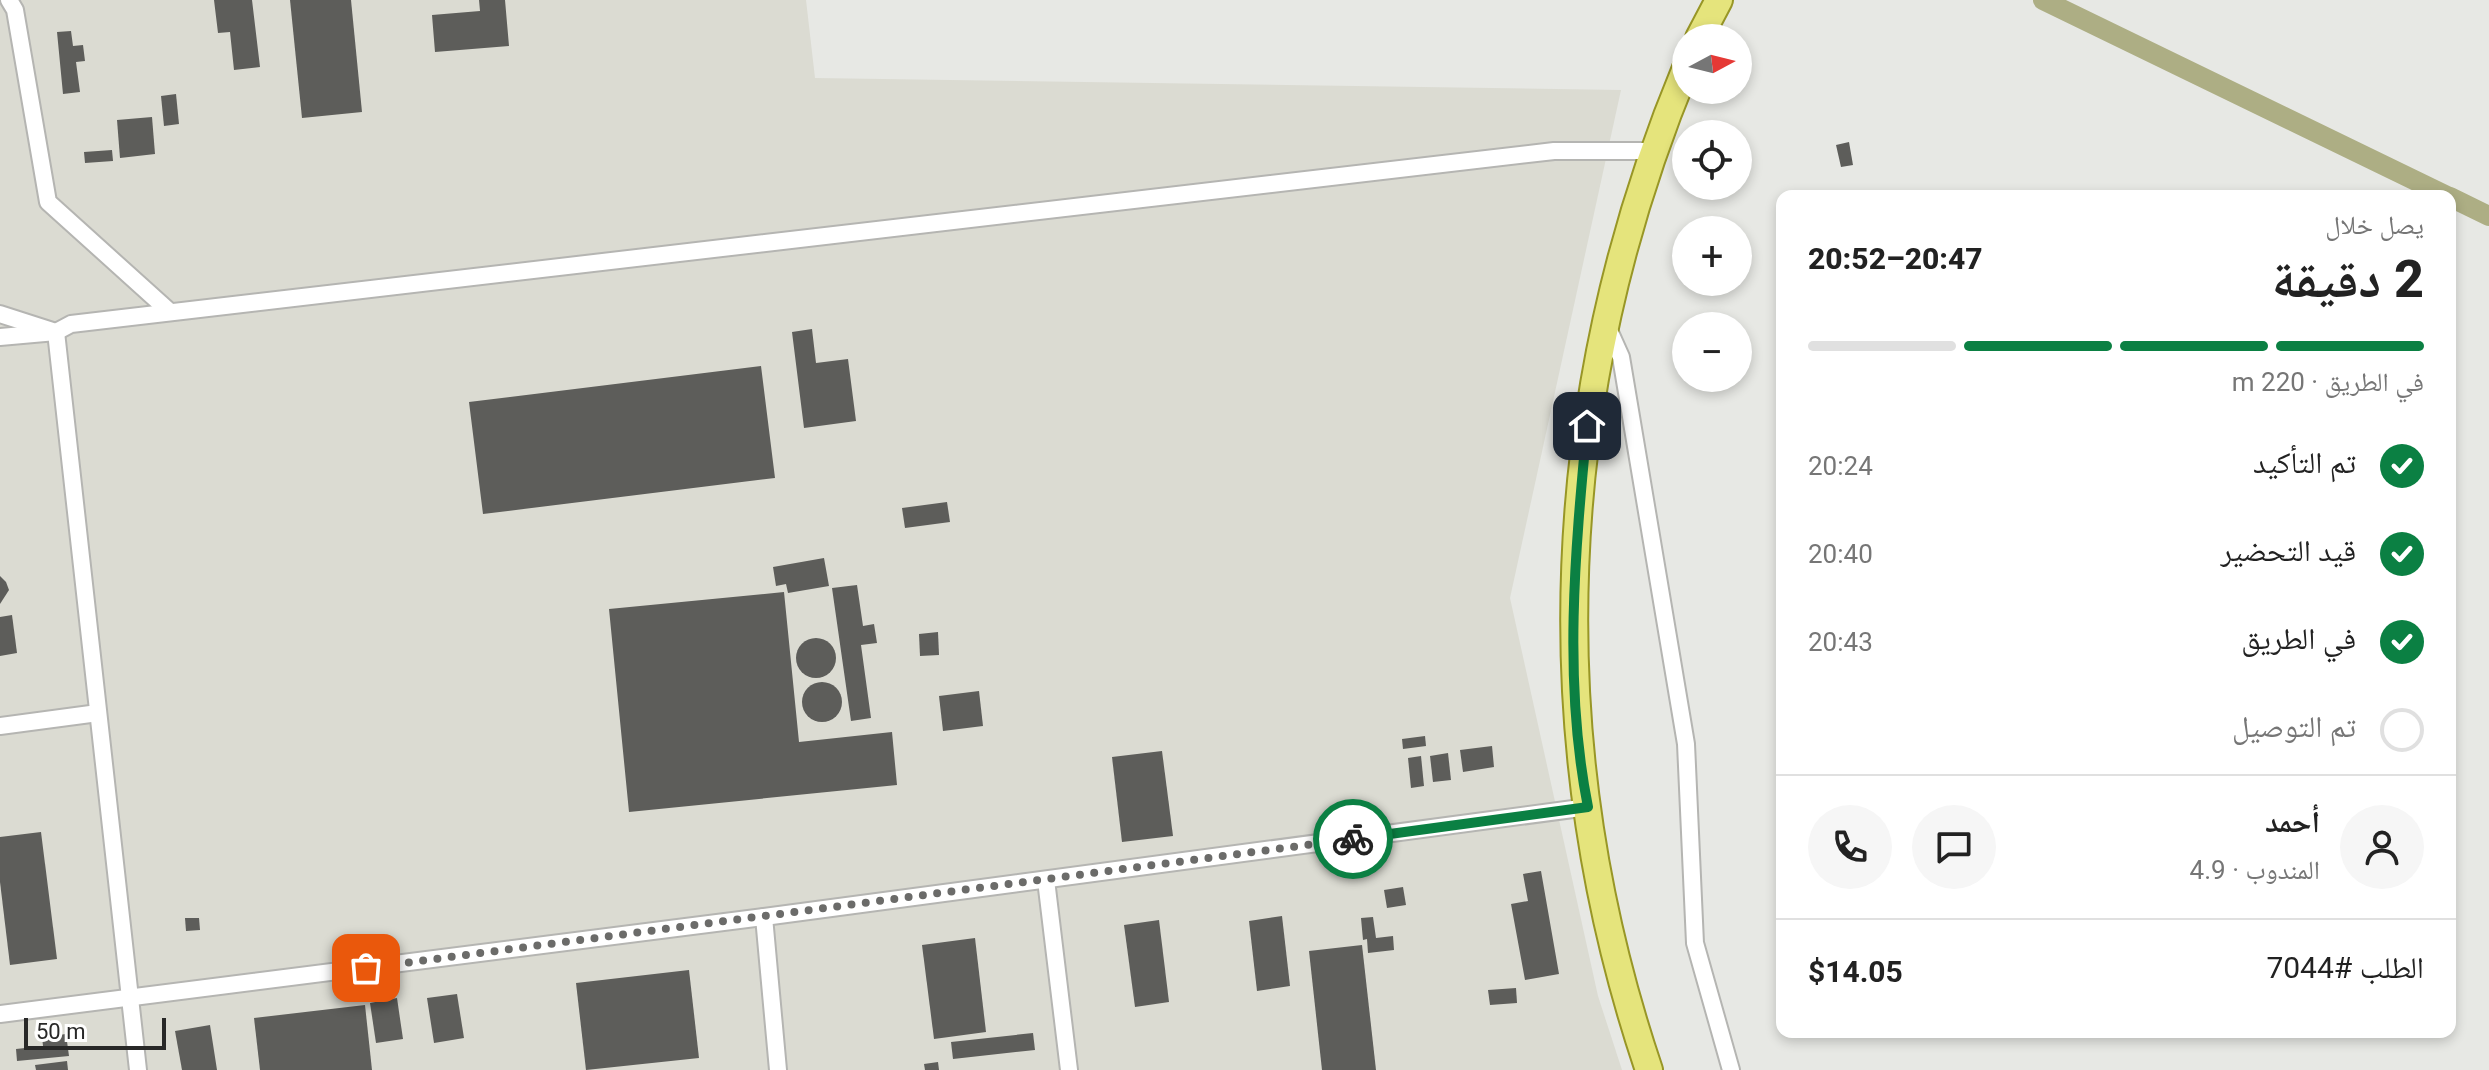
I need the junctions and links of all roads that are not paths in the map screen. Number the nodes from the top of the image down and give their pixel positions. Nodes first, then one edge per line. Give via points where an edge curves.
1 (9, 0) edge
2 (1719, 0) edge
3 (1706, 24) edge
4 (1672, 103) edge
5 (1653, 151) junction
6 (170, 312) junction
7 (0, 314) edge
8 (1606, 323) junction
9 (56, 332) junction
10 (0, 337) edge
11 (98, 713) junction
12 (0, 726) edge
13 (1588, 807) junction
14 (1046, 880) junction
15 (764, 917) junction
16 (130, 998) junction
17 (0, 1014) edge
18 (138, 1070) edge
19 (778, 1070) edge
20 (1069, 1070) edge
21 (1649, 1070) edge
22 (1731, 1070) edge

1 - 6 street via 48,202
2 - 3 main road
4 - 5 main road
5 - 6 street via 1554,151
5 - 8 main road
6 - 9 street via 71,324
7 - 9 street
8 - 13 main road via 1587,426 1573,611
8 - 22 street via 1621,357 1686,744 1695,943
9 - 10 street
9 - 11 street
11 - 12 street
11 - 16 street
13 - 14 street
13 - 21 main road via 1604,910
14 - 15 street
14 - 20 street
15 - 16 street
15 - 19 street
16 - 17 street
16 - 18 street

